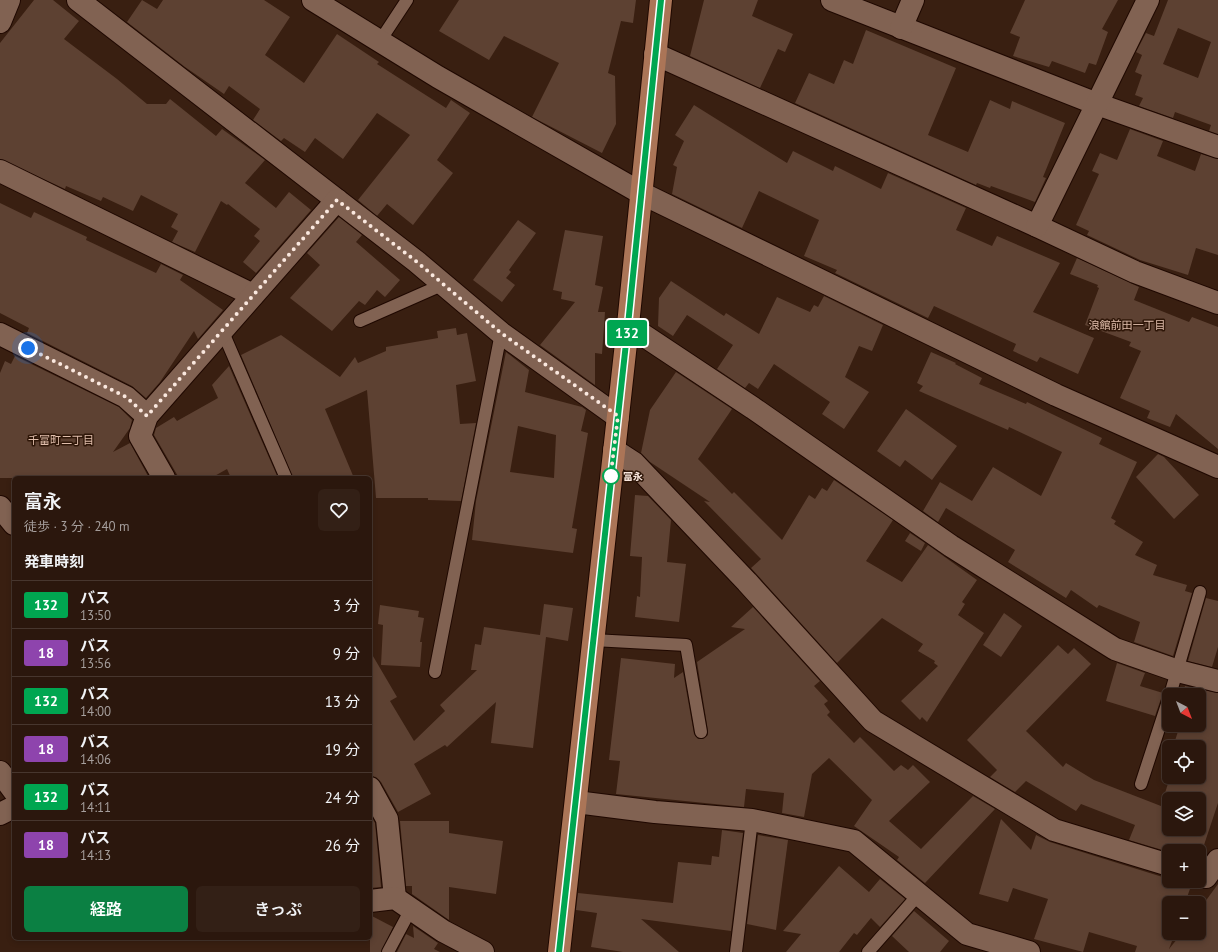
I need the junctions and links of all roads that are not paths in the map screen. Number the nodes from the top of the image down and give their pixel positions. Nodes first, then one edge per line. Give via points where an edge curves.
1 (9, 0) edge
2 (78, 0) edge
3 (313, 0) edge
4 (407, 0) edge
5 (661, 0) edge
6 (832, 0) edge
7 (913, 0) edge
8 (1148, 0) edge
9 (0, 22) edge
10 (901, 28) junction
11 (380, 41) junction
12 (655, 54) junction
13 (1097, 104) junction
14 (1218, 147) edge
15 (0, 171) edge
16 (641, 192) junction
17 (337, 200) junction
18 (1037, 226) junction
19 (444, 284) junction
20 (253, 295) junction
21 (1218, 303) edge
22 (360, 321) dead end
23 (628, 325) junction
24 (222, 330) junction
25 (501, 333) junction
26 (0, 334) edge
27 (147, 416) junction
28 (618, 416) junction
29 (614, 450) junction
30 (1218, 467) edge
31 (163, 476) edge
32 (285, 476) edge
33 (0, 507) edge
34 (12, 522) edge
35 (1200, 592) dead end
36 (593, 640) junction
37 (1178, 671) junction
38 (435, 672) dead end
39 (1218, 681) edge
40 (1172, 688) edge
41 (1162, 720) edge
42 (701, 732) dead end
43 (0, 772) edge
44 (1141, 784) dead end
45 (12, 788) edge
46 (372, 792) edge
47 (576, 802) junction
48 (12, 808) edge
49 (0, 814) edge
50 (752, 820) junction
51 (1218, 860) edge
52 (1162, 863) edge
53 (1206, 877) edge
54 (919, 894) junction
55 (372, 901) edge
56 (403, 903) junction
57 (561, 951) edge
58 (388, 952) edge
59 (483, 952) edge
60 (736, 952) edge
61 (868, 952) edge
62 (1029, 952) edge

1 - 9 street
2 - 17 street
3 - 11 street
4 - 11 lane
5 - 12 main road
6 - 10 street
7 - 10 street
8 - 13 street
10 - 13 street
11 - 16 street
12 - 16 main road
12 - 18 street
13 - 14 street
13 - 18 street
15 - 20 street
16 - 23 main road
16 - 30 street via 1056,395
17 - 19 street
17 - 20 street
18 - 21 street via 1135,272
19 - 22 lane
19 - 25 street
20 - 24 street
23 - 28 main road
23 - 37 street via 971,558 1115,649
24 - 27 street
24 - 32 lane
25 - 28 street
25 - 38 lane
26 - 27 street via 126,397
27 - 31 street via 140,436
28 - 29 main road
29 - 36 main road
29 - 52 street via 640,468 873,721 1054,830
33 - 34 street
35 - 37 lane
36 - 42 lane via 686,645
36 - 47 main road
37 - 39 street
37 - 40 lane
41 - 44 lane
43 - 45 street
46 - 56 street via 387,819
47 - 50 street
47 - 57 main road
48 - 49 street
50 - 54 street via 854,841
50 - 60 lane
51 - 53 street
54 - 61 lane
54 - 62 street via 967,934
55 - 56 street
56 - 58 lane
56 - 59 street via 443,931

